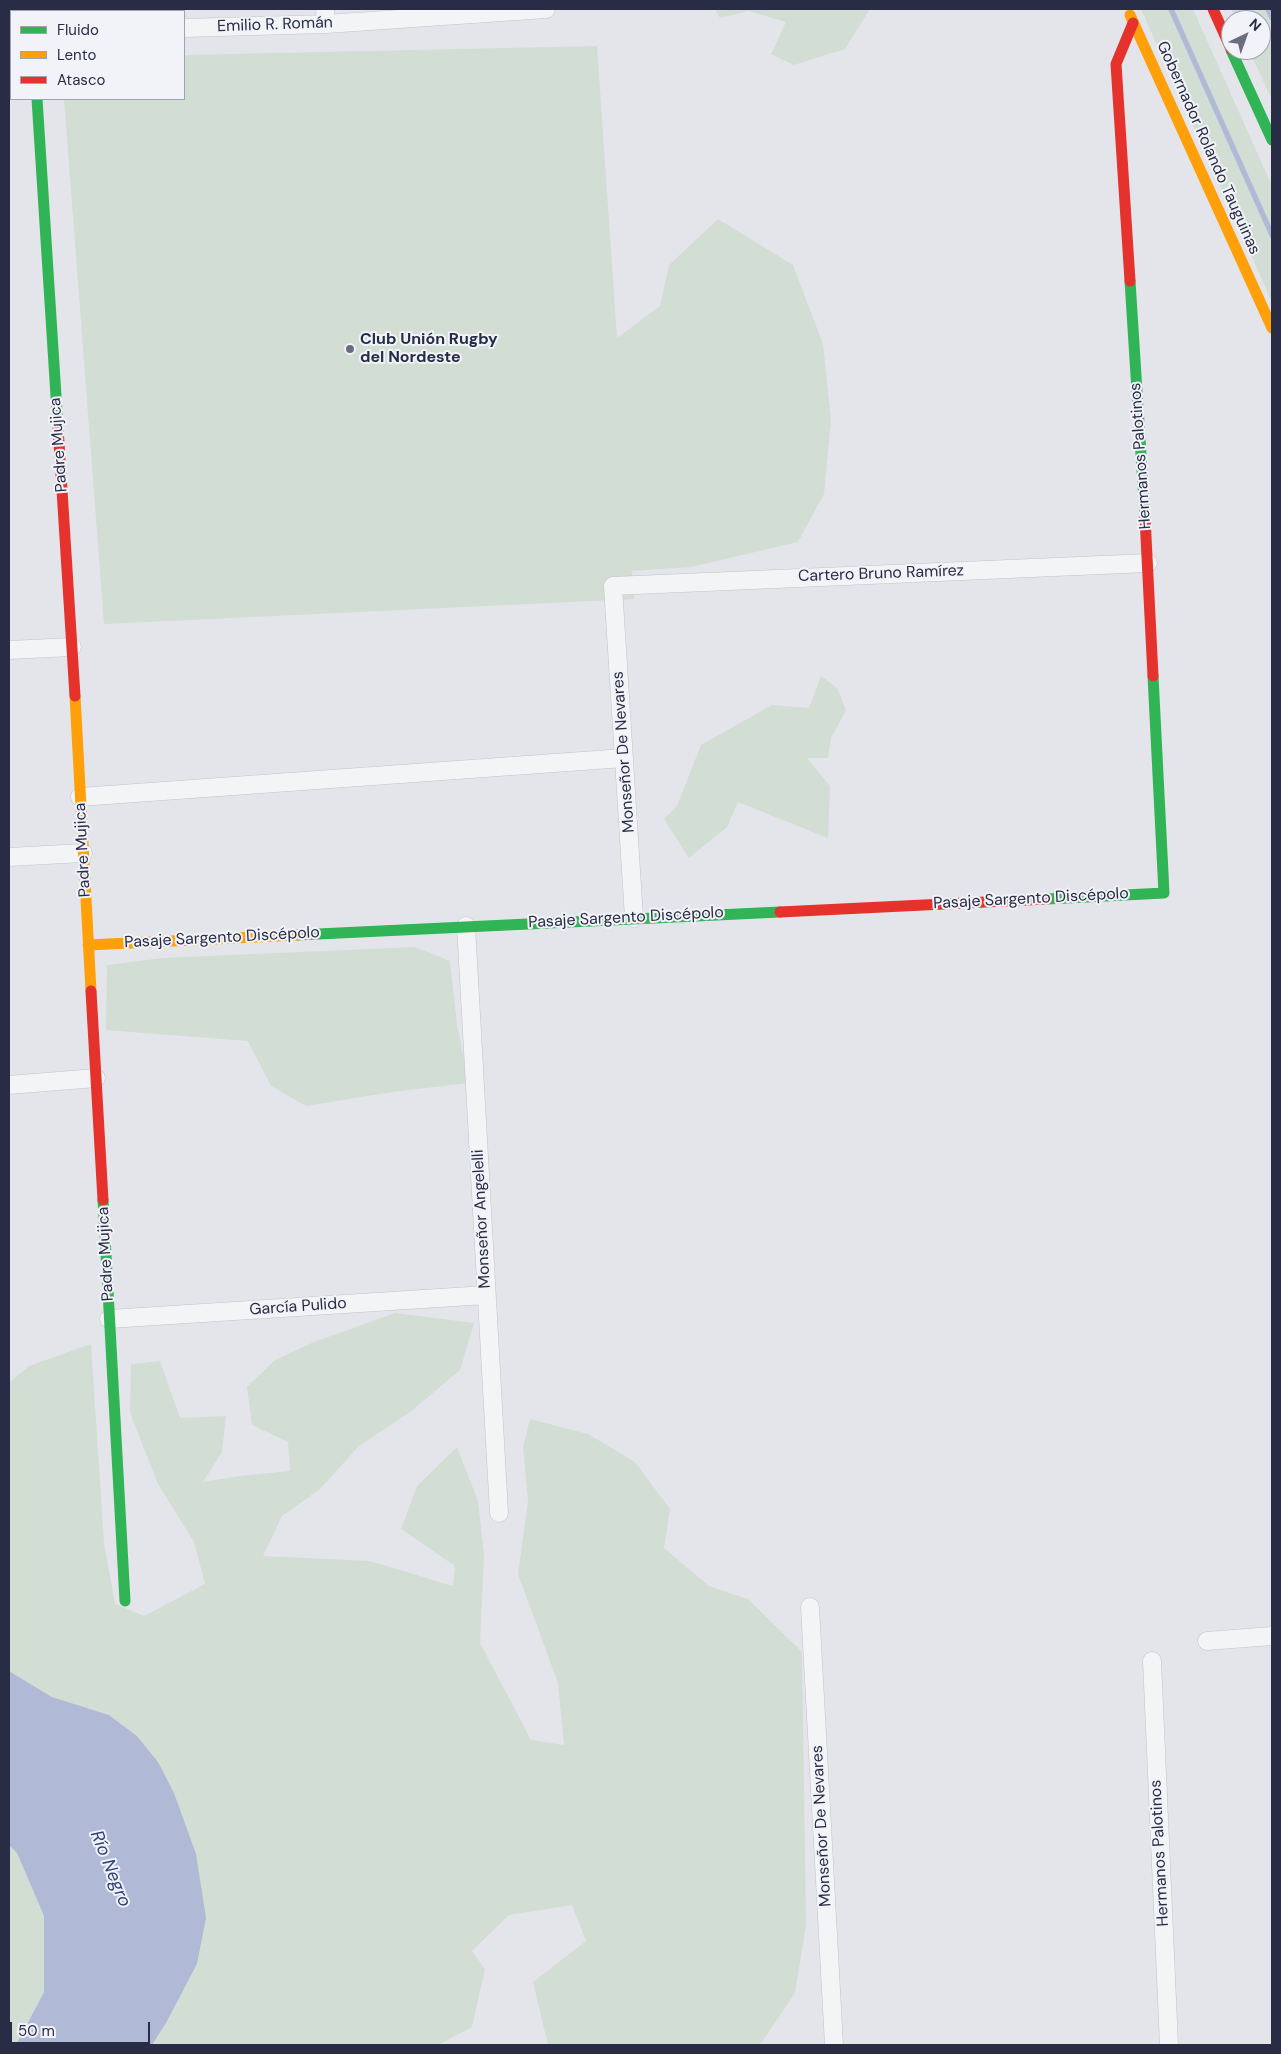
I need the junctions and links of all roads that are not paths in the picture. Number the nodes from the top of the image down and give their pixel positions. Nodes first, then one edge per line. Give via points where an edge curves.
1 (546, 9) edge
2 (1127, 9) edge
3 (1213, 9) edge
4 (326, 16) edge
5 (1133, 23) junction
6 (1221, 27) edge
7 (185, 28) edge
8 (1236, 60) edge
9 (37, 100) edge
10 (1272, 140) edge
11 (1272, 328) edge
12 (1148, 563) junction
13 (613, 586) joint
14 (72, 647) junction
15 (9, 650) edge
16 (624, 758) junction
17 (80, 796) junction
18 (83, 853) junction
19 (9, 857) edge
20 (1164, 893) joint
21 (634, 918) junction
22 (466, 926) junction
23 (88, 944) junction
24 (96, 1078) junction
25 (9, 1085) edge
26 (486, 1295) junction
27 (109, 1319) junction
28 (499, 1513) dead end
29 (125, 1601) dead end
30 (810, 1607) dead end
31 (1272, 1636) edge
32 (1207, 1642) dead end
33 (1152, 1661) dead end
34 (834, 2045) edge
35 (1169, 2045) edge

1 - 4 street, Emilio R. Román
2 - 5 main road, Gobernador Rolando Tauguinas
3 - 6 main road
4 - 7 street, Emilio R. Román
5 - 11 main road, Gobernador Rolando Tauguinas
5 - 12 main road, Hermanos Palotinos via 1116,64
8 - 10 main road
9 - 14 main road, Padre Mujica
12 - 13 street, Cartero Bruno Ramírez
12 - 20 main road, Hermanos Palotinos
13 - 16 street, Monseñor De Nevares
14 - 15 street
14 - 17 main road, Padre Mujica
16 - 17 street
16 - 21 street, Monseñor De Nevares
17 - 18 main road, Padre Mujica
18 - 19 street
18 - 23 main road, Padre Mujica
20 - 21 main road, Pasaje Sargento Discépolo
21 - 22 main road, Pasaje Sargento Discépolo
22 - 23 main road, Pasaje Sargento Discépolo
22 - 26 street, Monseñor Angelelli
23 - 24 main road, Padre Mujica
24 - 25 street
24 - 27 main road, Padre Mujica
26 - 27 street, García Pulido
26 - 28 street, Monseñor Angelelli
27 - 29 main road, Padre Mujica
30 - 34 street, Monseñor De Nevares
31 - 32 street
33 - 35 street, Hermanos Palotinos

